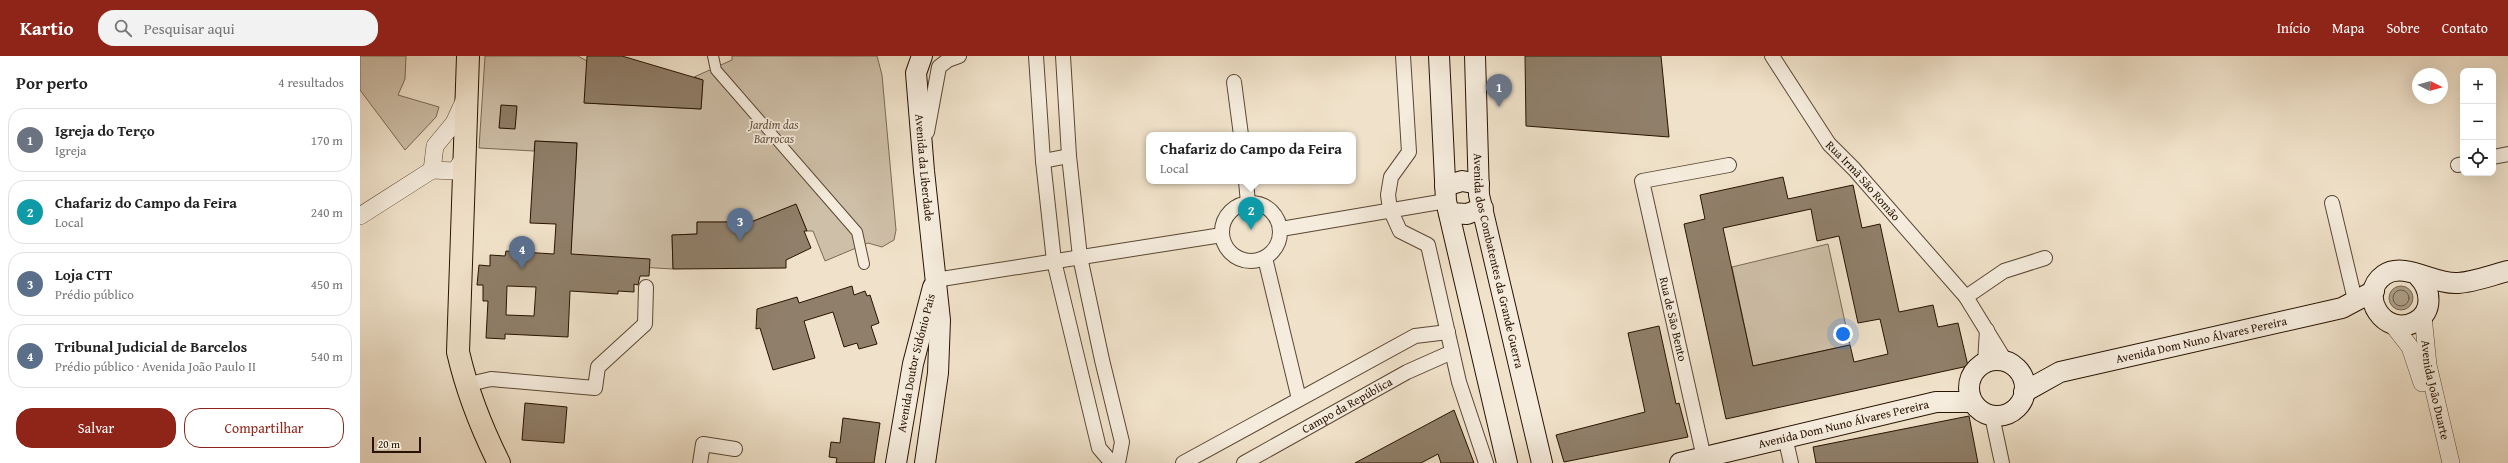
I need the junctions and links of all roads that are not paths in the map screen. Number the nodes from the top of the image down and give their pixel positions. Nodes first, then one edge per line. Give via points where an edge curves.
1 (468, 56) edge
2 (713, 56) edge
3 (922, 56) edge
4 (959, 56) edge
5 (1036, 56) edge
6 (1063, 56) edge
7 (1403, 56) edge
8 (1439, 56) edge
9 (1475, 56) edge
10 (1772, 56) edge
11 (1234, 82) dead end
12 (467, 93) junction
13 (1240, 132) edge
14 (435, 146) junction
15 (2508, 154) edge
16 (1069, 156) junction
17 (2496, 156) edge
18 (465, 157) junction
19 (1043, 161) junction
20 (1729, 165) dead end
21 (432, 170) junction
22 (924, 171) junction
23 (1246, 184) edge
24 (1479, 184) junction
25 (463, 194) junction
26 (1447, 200) junction
27 (1248, 203) junction
28 (2332, 203) dead end
29 (1483, 208) junction
30 (1390, 209) junction
31 (360, 216) edge
32 (1281, 229) junction
33 (1222, 235) junction
34 (1080, 258) junction
35 (1265, 258) junction
36 (2045, 258) dead end
37 (1054, 261) junction
38 (864, 264) dead end
39 (2508, 271) edge
40 (2418, 276) junction
41 (936, 280) junction
42 (2457, 283) junction
43 (646, 287) dead end
44 (2374, 291) junction
45 (1966, 298) junction
46 (2349, 304) junction
47 (2426, 311) junction
48 (2376, 312) junction
49 (2393, 325) junction
50 (1987, 330) junction
51 (1448, 332) junction
52 (1452, 352) junction
53 (1102, 360) junction
54 (1984, 363) junction
55 (2009, 363) junction
56 (1079, 367) junction
57 (2060, 372) junction
58 (1970, 380) junction
59 (465, 385) junction
60 (2024, 392) junction
61 (1299, 400) junction
62 (1936, 402) junction
63 (1972, 402) junction
64 (1992, 416) junction
65 (1785, 437) junction
66 (735, 448) dead end
67 (1704, 458) junction
68 (499, 463) edge
69 (700, 463) edge
70 (896, 463) edge
71 (925, 463) edge
72 (1112, 463) edge
73 (1118, 463) edge
74 (1183, 463) edge
75 (1244, 463) edge
76 (1486, 463) edge
77 (1507, 463) edge
78 (1542, 463) edge
79 (1680, 463) edge
80 (1791, 463) edge
81 (2002, 463) edge
82 (2439, 463) edge
83 (2451, 463) edge

1 - 12 main road
2 - 38 street via 716,70 856,232
3 - 22 main road, Avenida da Liberdade via 916,73
4 - 22 street via 939,67 935,76
5 - 19 street
6 - 16 street
7 - 30 street via 1409,152 1391,177 1388,195
8 - 26 main road
9 - 24 main road, Avenida dos Combatentes da Grande Guerra
10 - 45 street, Rua Irmã São Romão via 1829,144 1854,169
11 - 13 street
12 - 14 street via 454,123
12 - 18 main road
14 - 18 street via 455,136
14 - 21 street
15 - 17 street
16 - 19 street
16 - 34 street
18 - 21 street via 455,171
18 - 25 main road
19 - 37 street
20 - 67 street, Rua de São Bento via 1642,181
21 - 25 street
21 - 31 street
22 - 41 main road, Avenida da Liberdade
23 - 27 street
24 - 26 main road via 1462,181
24 - 29 main road, Avenida dos Combatentes da Grande Guerra
25 - 59 main road via 458,352
26 - 29 main road via 1467,214
26 - 30 street
26 - 77 main road
27 - 32 street via 1260,204 1270,209
27 - 33 street via 1238,206 1229,214 1223,224
28 - 46 street
29 - 78 main road, Avenida dos Combatentes da Grande Guerra
30 - 32 street
30 - 51 street via 1400,231 1428,245
32 - 35 street via 1274,251
33 - 34 street
33 - 35 street via 1233,255 1243,260
34 - 37 street
34 - 53 street
35 - 61 street
36 - 45 street via 2004,271
37 - 41 street
37 - 56 street
39 - 42 main road, Avenida Dom Nuno Álvares Pereira
40 - 42 main road, Avenida Dom Nuno Álvares Pereira
40 - 44 main road, Avenida Dom Nuno Álvares Pereira via 2401,270 2392,271 2384,276
40 - 47 main road via 2428,289
41 - 70 main road, Avenida Doutor Sidónio Pais via 912,364
41 - 71 main road, Avenida Doutor Sidónio Pais via 940,320 938,373
42 - 47 main road, Avenida Dom Nuno Álvares Pereira
43 - 59 street via 645,324 598,368 595,388 491,379
44 - 46 main road, Avenida Dom Nuno Álvares Pereira
44 - 48 main road
45 - 50 street, Rua Irmã São Romão
46 - 48 main road, Avenida Dom Nuno Álvares Pereira
46 - 57 main road, Avenida Dom Nuno Álvares Pereira
47 - 49 main road, Avenida Dom Nuno Álvares Pereira via 2410,325
47 - 83 street, Avenida João Duarte via 2428,365
48 - 49 main road
49 - 82 street, Avenida João Duarte via 2410,347 2419,367
50 - 54 street
50 - 55 street, Rua Irmã São Romão
51 - 52 street
51 - 61 street via 1415,336
52 - 75 street, Campo da República via 1407,372
52 - 76 street via 1459,382
53 - 56 street
53 - 73 street via 1122,442
54 - 55 main road, Avenida Dom Nuno Álvares Pereira
54 - 58 main road, Avenida Dom Nuno Álvares Pereira via 1973,373
55 - 57 main road, Avenida Dom Nuno Álvares Pereira
55 - 60 main road via 2022,377
56 - 72 street via 1099,448
57 - 60 main road, Avenida Dom Nuno Álvares Pereira
58 - 62 main road, Avenida Dom Nuno Álvares Pereira
58 - 63 main road
59 - 68 main road via 485,436
60 - 64 main road via 2022,400 2012,411
61 - 74 street
62 - 63 main road, Avenida Dom Nuno Álvares Pereira
62 - 65 main road, Avenida Dom Nuno Álvares Pereira
63 - 64 main road via 1983,413
64 - 81 street
65 - 67 main road, Avenida Dom Nuno Álvares Pereira
65 - 80 street
66 - 69 street via 703,444
67 - 79 main road, Avenida Dom Nuno Álvares Pereira

